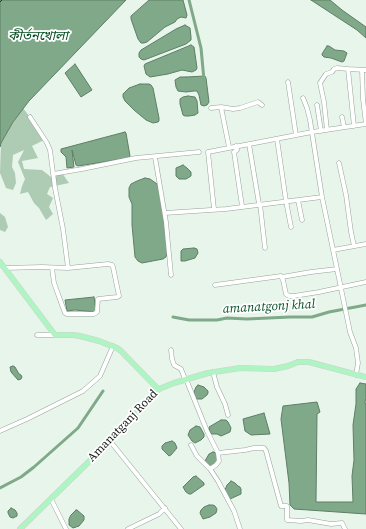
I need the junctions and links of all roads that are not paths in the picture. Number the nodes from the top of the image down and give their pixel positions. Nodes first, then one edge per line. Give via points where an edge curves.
1 (348, 69) junction
2 (364, 70) edge
3 (288, 82) dead end
4 (303, 98) dead end
5 (262, 105) dead end
6 (318, 105) dead end
7 (221, 106) junction
8 (211, 108) dead end
9 (30, 117) dead end
10 (342, 117) dead end
11 (366, 124) edge
12 (354, 126) junction
13 (344, 127) junction
14 (327, 130) junction
15 (321, 131) junction
16 (312, 132) junction
17 (296, 135) junction
18 (277, 139) junction
19 (249, 144) junction
20 (236, 146) junction
21 (229, 147) junction
22 (199, 152) dead end
23 (155, 156) junction
24 (339, 163) dead end
25 (53, 174) junction
26 (322, 197) junction
27 (298, 200) junction
28 (286, 201) junction
29 (259, 204) junction
30 (242, 206) junction
31 (214, 210) junction
32 (165, 213) junction
33 (302, 220) dead end
34 (292, 227) dead end
35 (366, 244) edge
36 (354, 246) junction
37 (265, 248) dead end
38 (333, 250) junction
39 (2, 265) edge
40 (52, 268) junction
41 (68, 268) junction
42 (336, 269) junction
43 (171, 276) dead end
44 (282, 277) junction
45 (366, 282) edge
46 (215, 285) dead end
47 (341, 287) junction
48 (37, 335) dead end
49 (56, 335) junction
50 (113, 346) junction
51 (170, 350) dead end
52 (213, 372) junction
53 (356, 375) junction
54 (366, 377) edge
55 (185, 379) junction
56 (158, 389) junction
57 (228, 415) dead end
58 (0, 431) edge
59 (110, 441) junction
60 (191, 445) dead end
61 (218, 453) junction
62 (210, 469) junction
63 (50, 499) junction
64 (165, 508) junction
65 (20, 529) edge
66 (66, 529) edge
67 (128, 529) edge
68 (181, 529) edge
69 (240, 529) edge
70 (345, 529) edge

1 - 2 street
1 - 12 street
1 - 14 street via 334,69 326,74 320,83
2 - 11 street via 363,99
3 - 17 street
4 - 16 street via 308,108
5 - 7 street via 258,102 233,109
6 - 15 street
7 - 8 street
7 - 21 street
9 - 25 street via 50,150
10 - 13 street
11 - 12 street
12 - 13 street
13 - 14 street
14 - 15 street
15 - 16 street
16 - 17 street
16 - 26 street
17 - 18 street
18 - 19 street
18 - 28 street
19 - 20 street
19 - 29 street
20 - 21 street
20 - 30 street via 237,150 234,152
21 - 31 street via 208,152
22 - 23 street
23 - 25 street
23 - 32 street
24 - 36 street
25 - 41 street
26 - 27 street
26 - 38 street
27 - 28 street
27 - 33 street
28 - 29 street
28 - 34 street
29 - 30 street
29 - 37 street
30 - 31 street
31 - 32 street
32 - 43 street
35 - 36 street
36 - 38 street
38 - 42 street
39 - 40 street
39 - 49 main road
40 - 41 street
40 - 41 street via 54,283 67,314 94,314 97,312 98,299 118,296 112,265
42 - 44 street
42 - 47 street
44 - 46 street
44 - 47 street via 286,294 289,296
45 - 47 street
47 - 53 street via 350,332 358,354
48 - 49 street
49 - 50 main road via 80,336
50 - 56 main road
50 - 58 street via 100,376 83,391
51 - 55 street via 174,365 181,369
52 - 53 main road, Amanatganj Road via 240,368 274,369 304,362
52 - 55 main road, Amanatganj Road
52 - 57 street
53 - 54 main road, Amanatganj Road
55 - 56 main road, Amanatganj Road
55 - 61 street
56 - 59 main road, Amanatganj Road
59 - 63 main road, Amanatganj Road
59 - 64 street
60 - 62 street via 197,456
61 - 62 street via 219,461
61 - 70 street via 264,448 281,506 287,506 287,520 342,523
62 - 69 street via 234,512
63 - 65 main road, Amanatganj Road
63 - 66 street
64 - 67 street via 159,514
64 - 68 street

